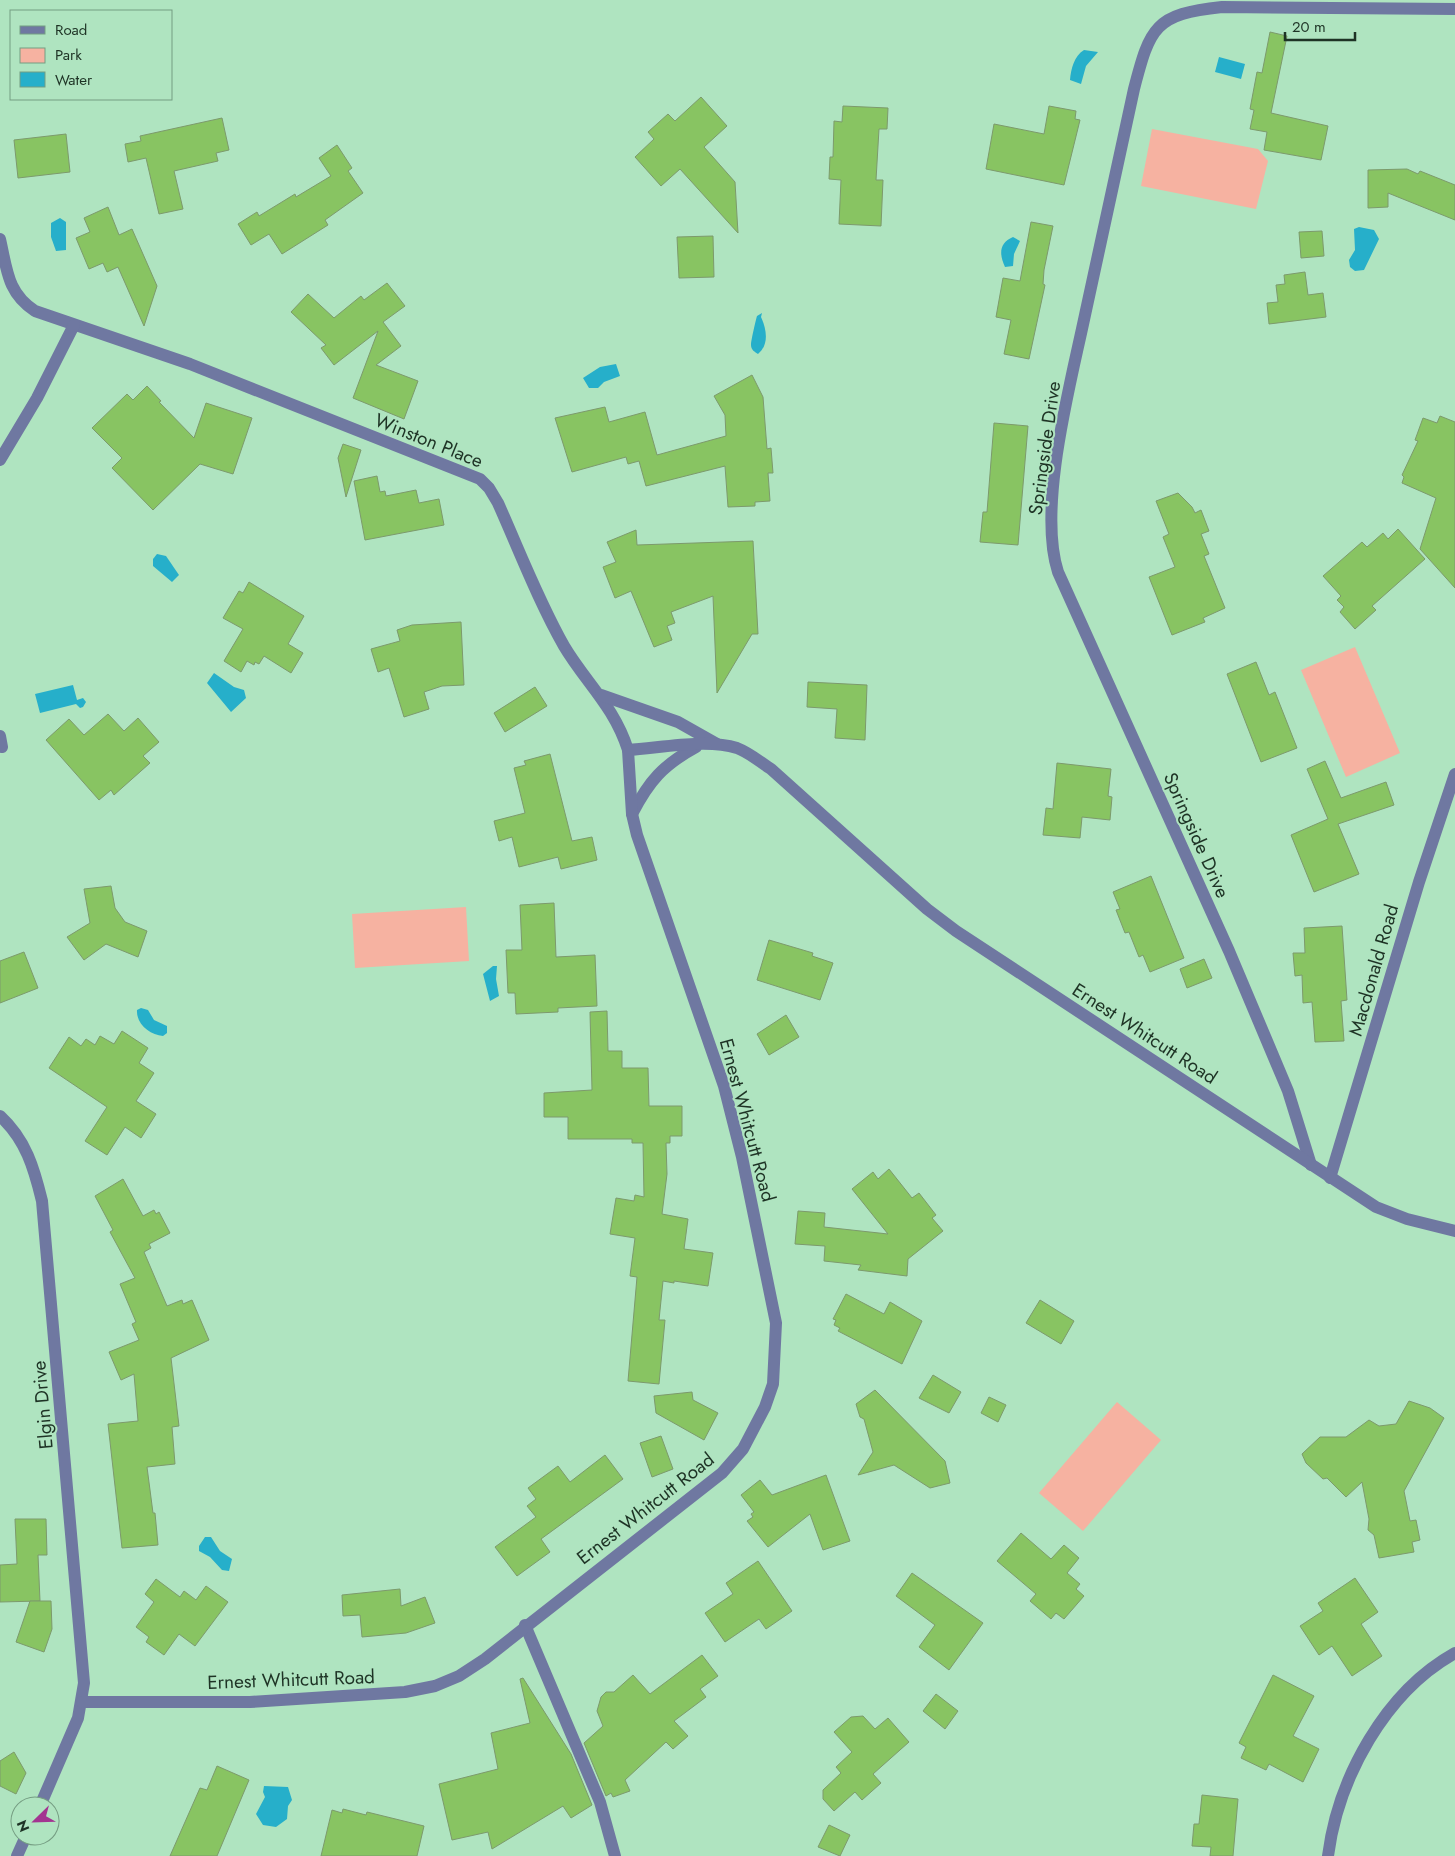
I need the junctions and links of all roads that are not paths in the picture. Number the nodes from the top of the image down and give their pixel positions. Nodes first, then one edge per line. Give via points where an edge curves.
1 (1455, 9) edge
2 (0, 239) edge
3 (74, 325) junction
4 (0, 460) edge
5 (601, 695) junction
6 (716, 744) junction
7 (700, 745) junction
8 (628, 750) junction
9 (1455, 774) edge
10 (632, 814) junction
11 (0, 1116) edge
12 (1311, 1165) junction
13 (1330, 1178) junction
14 (1455, 1231) edge
15 (525, 1625) junction
16 (1455, 1653) edge
17 (82, 1702) junction
18 (45, 1796) edge
19 (615, 1856) edge
20 (1328, 1856) edge

1 - 12 street, Springside Drive via 1222,7 1176,16 1154,31 1144,51 1134,89 1073,373 1056,470 1052,538 1058,572 1229,951 1288,1091
2 - 3 street, Winston Place via 16,295 35,311
3 - 4 street
3 - 5 street, Winston Place via 190,364 480,480 498,503 564,646
5 - 6 street, Ernest Whitcutt Road via 678,722
5 - 8 street, Winston Place via 622,732
6 - 7 street, Ernest Whitcutt Road
6 - 12 street, Ernest Whitcutt Road via 738,748 771,769 927,909 956,931
7 - 8 street, Ernest Whitcutt Road
7 - 10 street via 665,766 648,786
8 - 10 street, Ernest Whitcutt Road
9 - 13 street, Macdonald Road
10 - 15 street, Ernest Whitcutt Road via 724,1086 742,1157 776,1323 773,1384 743,1449 722,1473
11 - 17 street, Elgin Drive via 24,1146 42,1201 81,1633
12 - 13 street, Ernest Whitcutt Road
13 - 14 street, Ernest Whitcutt Road via 1376,1207
15 - 17 street, Ernest Whitcutt Road via 459,1676 435,1686 405,1692 250,1702
15 - 19 street via 600,1802
16 - 20 street via 1428,1670 1382,1717 1345,1790 1334,1822
17 - 18 street, Elgin Drive via 68,1745

